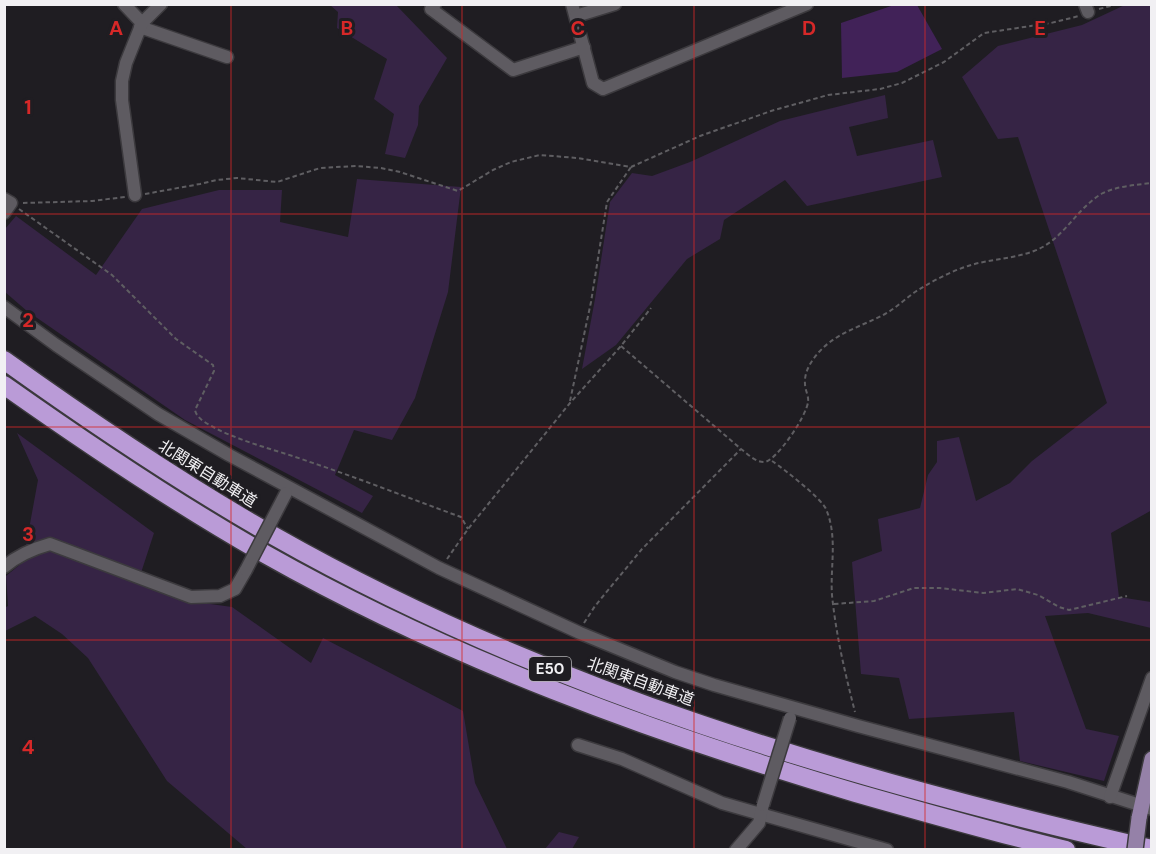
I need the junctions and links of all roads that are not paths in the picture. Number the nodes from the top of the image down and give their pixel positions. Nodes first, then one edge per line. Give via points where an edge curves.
1 (124, 4) edge
2 (161, 4) edge
3 (435, 4) edge
4 (615, 4) edge
5 (807, 4) edge
6 (784, 9) edge
7 (574, 10) edge
8 (141, 25) junction
9 (584, 47) junction
10 (227, 57) dead end
11 (135, 195) road end
12 (4, 307) edge
13 (4, 360) edge
14 (4, 385) edge
15 (287, 490) junction
16 (4, 567) edge
17 (1152, 678) edge
18 (791, 713) junction
19 (578, 745) dead end
20 (1152, 759) edge
21 (1110, 797) junction
22 (762, 810) junction
23 (1144, 811) edge
24 (736, 849) edge
25 (887, 849) edge
26 (1066, 849) edge
27 (1135, 849) edge
28 (1152, 849) edge

1 - 8 street
2 - 8 street
3 - 9 street via 431,9 513,70
4 - 7 street
5 - 6 street
6 - 9 street via 603,89 593,83
7 - 9 street
8 - 10 street
8 - 11 street via 122,81
12 - 15 street via 158,414
13 - 28 highway, 北関東自動車道 / E50 via 99,428 277,538 543,666 660,709 897,785
14 - 26 highway, E50 via 88,445 266,555 464,653 536,684 752,762
15 - 16 street, bridge via 235,589 220,596 191,597 50,544 31,549
15 - 18 street via 439,568 580,633
17 - 21 street
18 - 21 street via 858,726 1068,782
18 - 22 street, bridge
19 - 22 street via 622,759 722,803
20 - 23 main road
21 - 23 street
22 - 24 street via 759,823
22 - 25 street
23 - 27 main road, bridge

